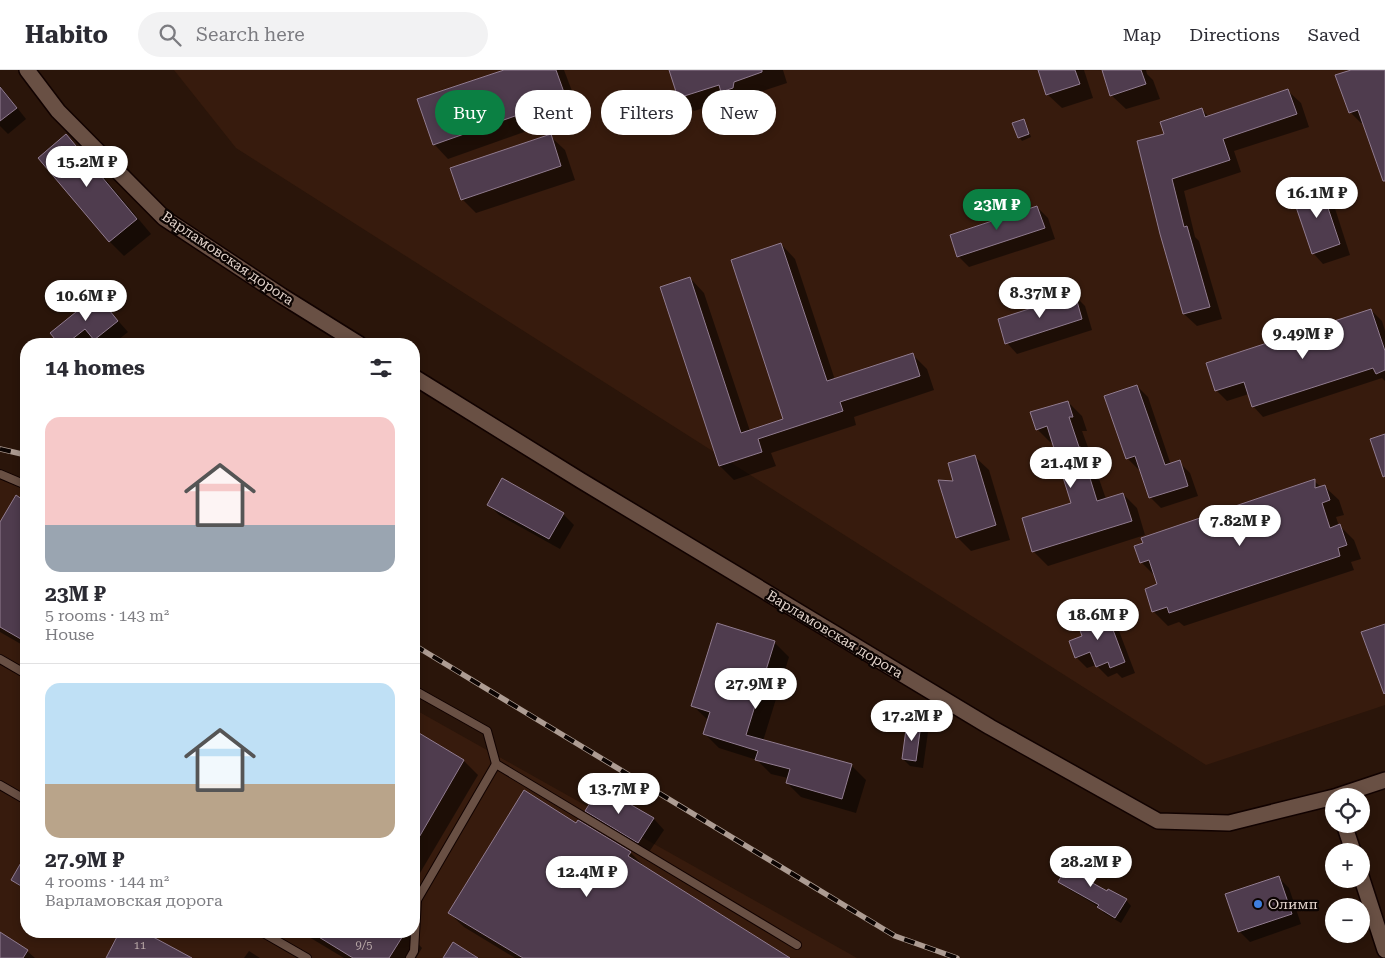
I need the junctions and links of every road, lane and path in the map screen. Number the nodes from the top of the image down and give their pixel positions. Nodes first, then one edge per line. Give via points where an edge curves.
1 (27, 70) edge
2 (349, 338) edge
3 (420, 381) edge
4 (0, 474) edge
5 (20, 482) edge
6 (0, 659) edge
7 (20, 671) edge
8 (420, 693) edge
9 (496, 764) junction
10 (1385, 780) edge
11 (0, 785) edge
12 (1361, 788) edge
13 (20, 797) edge
14 (1325, 799) edge
15 (1365, 888) edge
16 (420, 891) edge
17 (272, 938) edge
18 (414, 938) edge
19 (797, 945) dead end
20 (1385, 950) edge
21 (307, 958) edge
22 (410, 958) edge

1 - 2 street, Варламовская дорога via 58,111 164,218
3 - 14 street, Варламовская дорога via 982,722 1158,821 1230,823
4 - 5 lane
6 - 7 lane
8 - 9 lane via 487,731
9 - 16 lane
9 - 19 lane
10 - 12 street
11 - 13 lane
15 - 20 street
17 - 21 lane
18 - 22 lane

